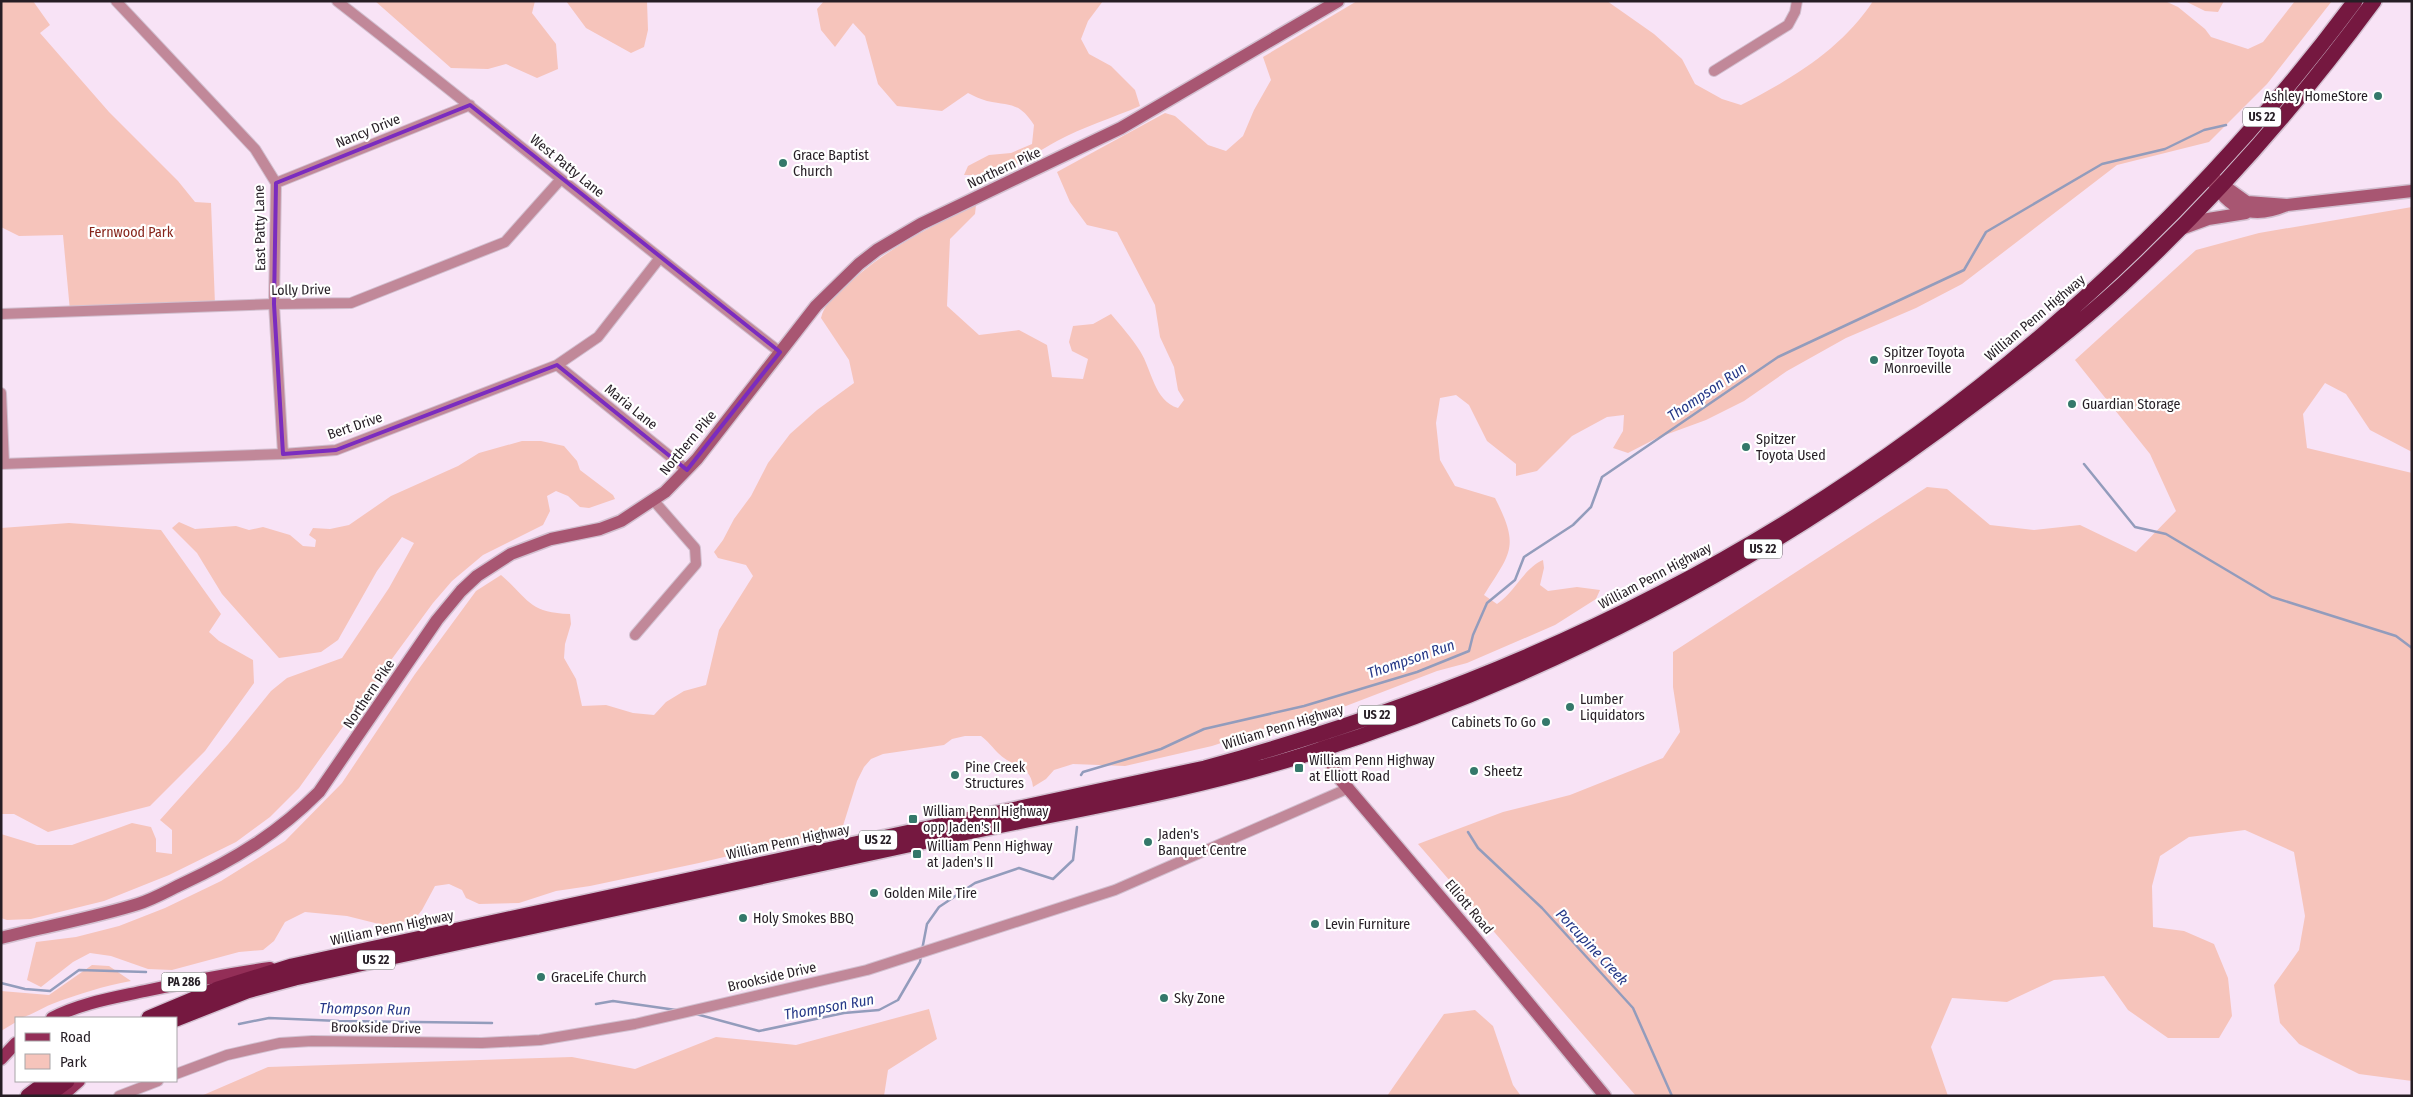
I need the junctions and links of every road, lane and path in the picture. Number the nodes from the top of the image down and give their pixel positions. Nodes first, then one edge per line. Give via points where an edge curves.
1 (116, 1) edge
2 (337, 1) edge
3 (1338, 1) edge
4 (1797, 1) edge
5 (2355, 1) edge
6 (2374, 1) edge
7 (1714, 71) dead end
8 (470, 105) junction
9 (2209, 176) junction
10 (561, 179) junction
11 (276, 183) junction
12 (2220, 186) junction
13 (2412, 191) edge
14 (2287, 205) junction
15 (2251, 212) junction
16 (2177, 231) junction
17 (659, 259) junction
18 (274, 304) junction
19 (1, 314) edge
20 (780, 352) junction
21 (557, 365) junction
22 (1, 393) edge
23 (283, 454) junction
24 (2, 464) edge
25 (688, 470) junction
26 (654, 501) junction
27 (635, 635) dead end
28 (1321, 733) junction
29 (1326, 748) junction
30 (1348, 788) junction
31 (1, 938) edge
32 (320, 960) junction
33 (55, 1017) edge
34 (152, 1017) edge
35 (178, 1018) edge
36 (15, 1044) edge
37 (1, 1059) edge
38 (178, 1073) edge
39 (47, 1082) edge
40 (66, 1082) edge
41 (78, 1082) edge
42 (155, 1082) edge
43 (28, 1096) edge
44 (47, 1096) edge
45 (62, 1096) edge
46 (118, 1096) edge
47 (1605, 1096) edge

1 - 11 street, East Patty Lane via 255,149
2 - 8 street, West Patty Lane
3 - 20 main road, Northern Pike via 1121,128 891,241 832,288
4 - 7 street via 1788,25
5 - 9 highway, William Penn Highway / US 22 via 2281,95
6 - 12 highway, William Penn Highway / US 22 via 2293,105
8 - 10 street, West Patty Lane
8 - 11 street, Nancy Drive
9 - 12 main road
9 - 28 highway, William Penn Highway / US 22 via 2129,256 2032,344 1917,432 1794,517 1663,592 1587,629 1432,694
10 - 17 street, West Patty Lane
10 - 18 street, Lolly Drive via 505,242 351,303
11 - 18 street, East Patty Lane
12 - 14 main road via 2247,202
12 - 15 main road via 2238,208
12 - 16 highway, William Penn Highway / US 22
13 - 14 main road
14 - 15 main road via 2272,212
15 - 16 main road via 2214,217
16 - 29 highway, William Penn Highway / US 22 via 2097,307 2045,350 1892,465 1763,549 1668,603 1526,672 1437,709
17 - 20 street, West Patty Lane
17 - 21 street, Bert Drive via 598,337
18 - 19 street, Lolly Drive
18 - 23 street, East Patty Lane
20 - 25 main road, Northern Pike
21 - 23 street, Bert Drive via 336,450
21 - 25 street, Maria Lane
22 - 24 street
23 - 24 street, Bert Drive
25 - 26 main road, Northern Pike
26 - 27 street via 695,548 696,564
26 - 31 main road, Northern Pike via 621,521 600,529 530,546 511,554 477,576 438,620 318,792 265,840 217,868 141,903
28 - 29 main road, Elliott Road
28 - 32 highway, William Penn Highway / US 22 via 1162,778
29 - 30 main road, Elliott Road via 1333,768
29 - 35 highway, William Penn Highway / US 22 via 1258,769 1156,794 295,978 246,991
30 - 38 street, Brookside Drive via 1115,890 867,970 635,1024 513,1042 280,1043 227,1055
30 - 47 main road, Elliott Road
32 - 33 main road, PA 286 via 202,979 93,1003
32 - 34 highway, William Penn Highway / US 22 via 243,980
36 - 37 main road
39 - 43 highway
40 - 44 highway
41 - 45 main road
42 - 46 street

